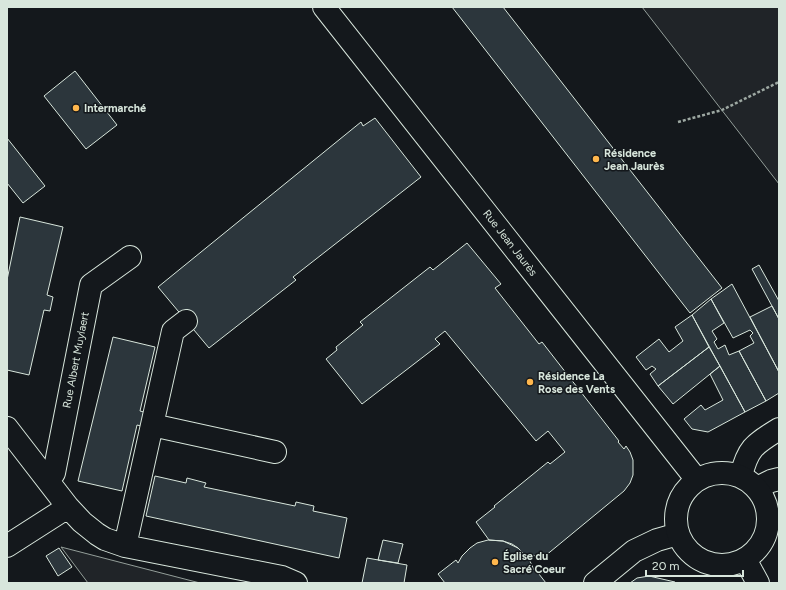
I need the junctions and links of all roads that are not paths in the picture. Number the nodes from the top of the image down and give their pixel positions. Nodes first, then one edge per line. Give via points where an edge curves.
1 (329, 9) edge
2 (130, 257) dead end
3 (186, 321) dead end
4 (152, 425) junction
5 (7, 428) edge
6 (779, 429) edge
7 (275, 452) dead end
8 (779, 479) edge
9 (697, 480) junction
10 (48, 481) junction
11 (749, 482) junction
12 (68, 507) junction
13 (678, 534) junction
14 (7, 546) edge
15 (125, 546) junction
16 (745, 559) junction
17 (296, 583) edge
18 (595, 583) edge
19 (758, 583) edge

1 - 9 street, Rue Jean Jaurès
2 - 10 street, Rue Albert Muylaert via 91,285 54,473
3 - 4 street via 173,331
4 - 7 street
4 - 15 street
5 - 10 street
6 - 11 street via 762,439 751,450 744,463
8 - 11 street
9 - 11 street via 718,472 734,474
9 - 13 street via 685,490 678,504
10 - 12 street
11 - 16 street via 767,505 768,528 762,543
12 - 14 street
12 - 15 street via 97,534
13 - 16 street via 685,547 702,561 724,565
13 - 18 street via 657,540 634,552
15 - 17 street via 282,577
16 - 19 street

